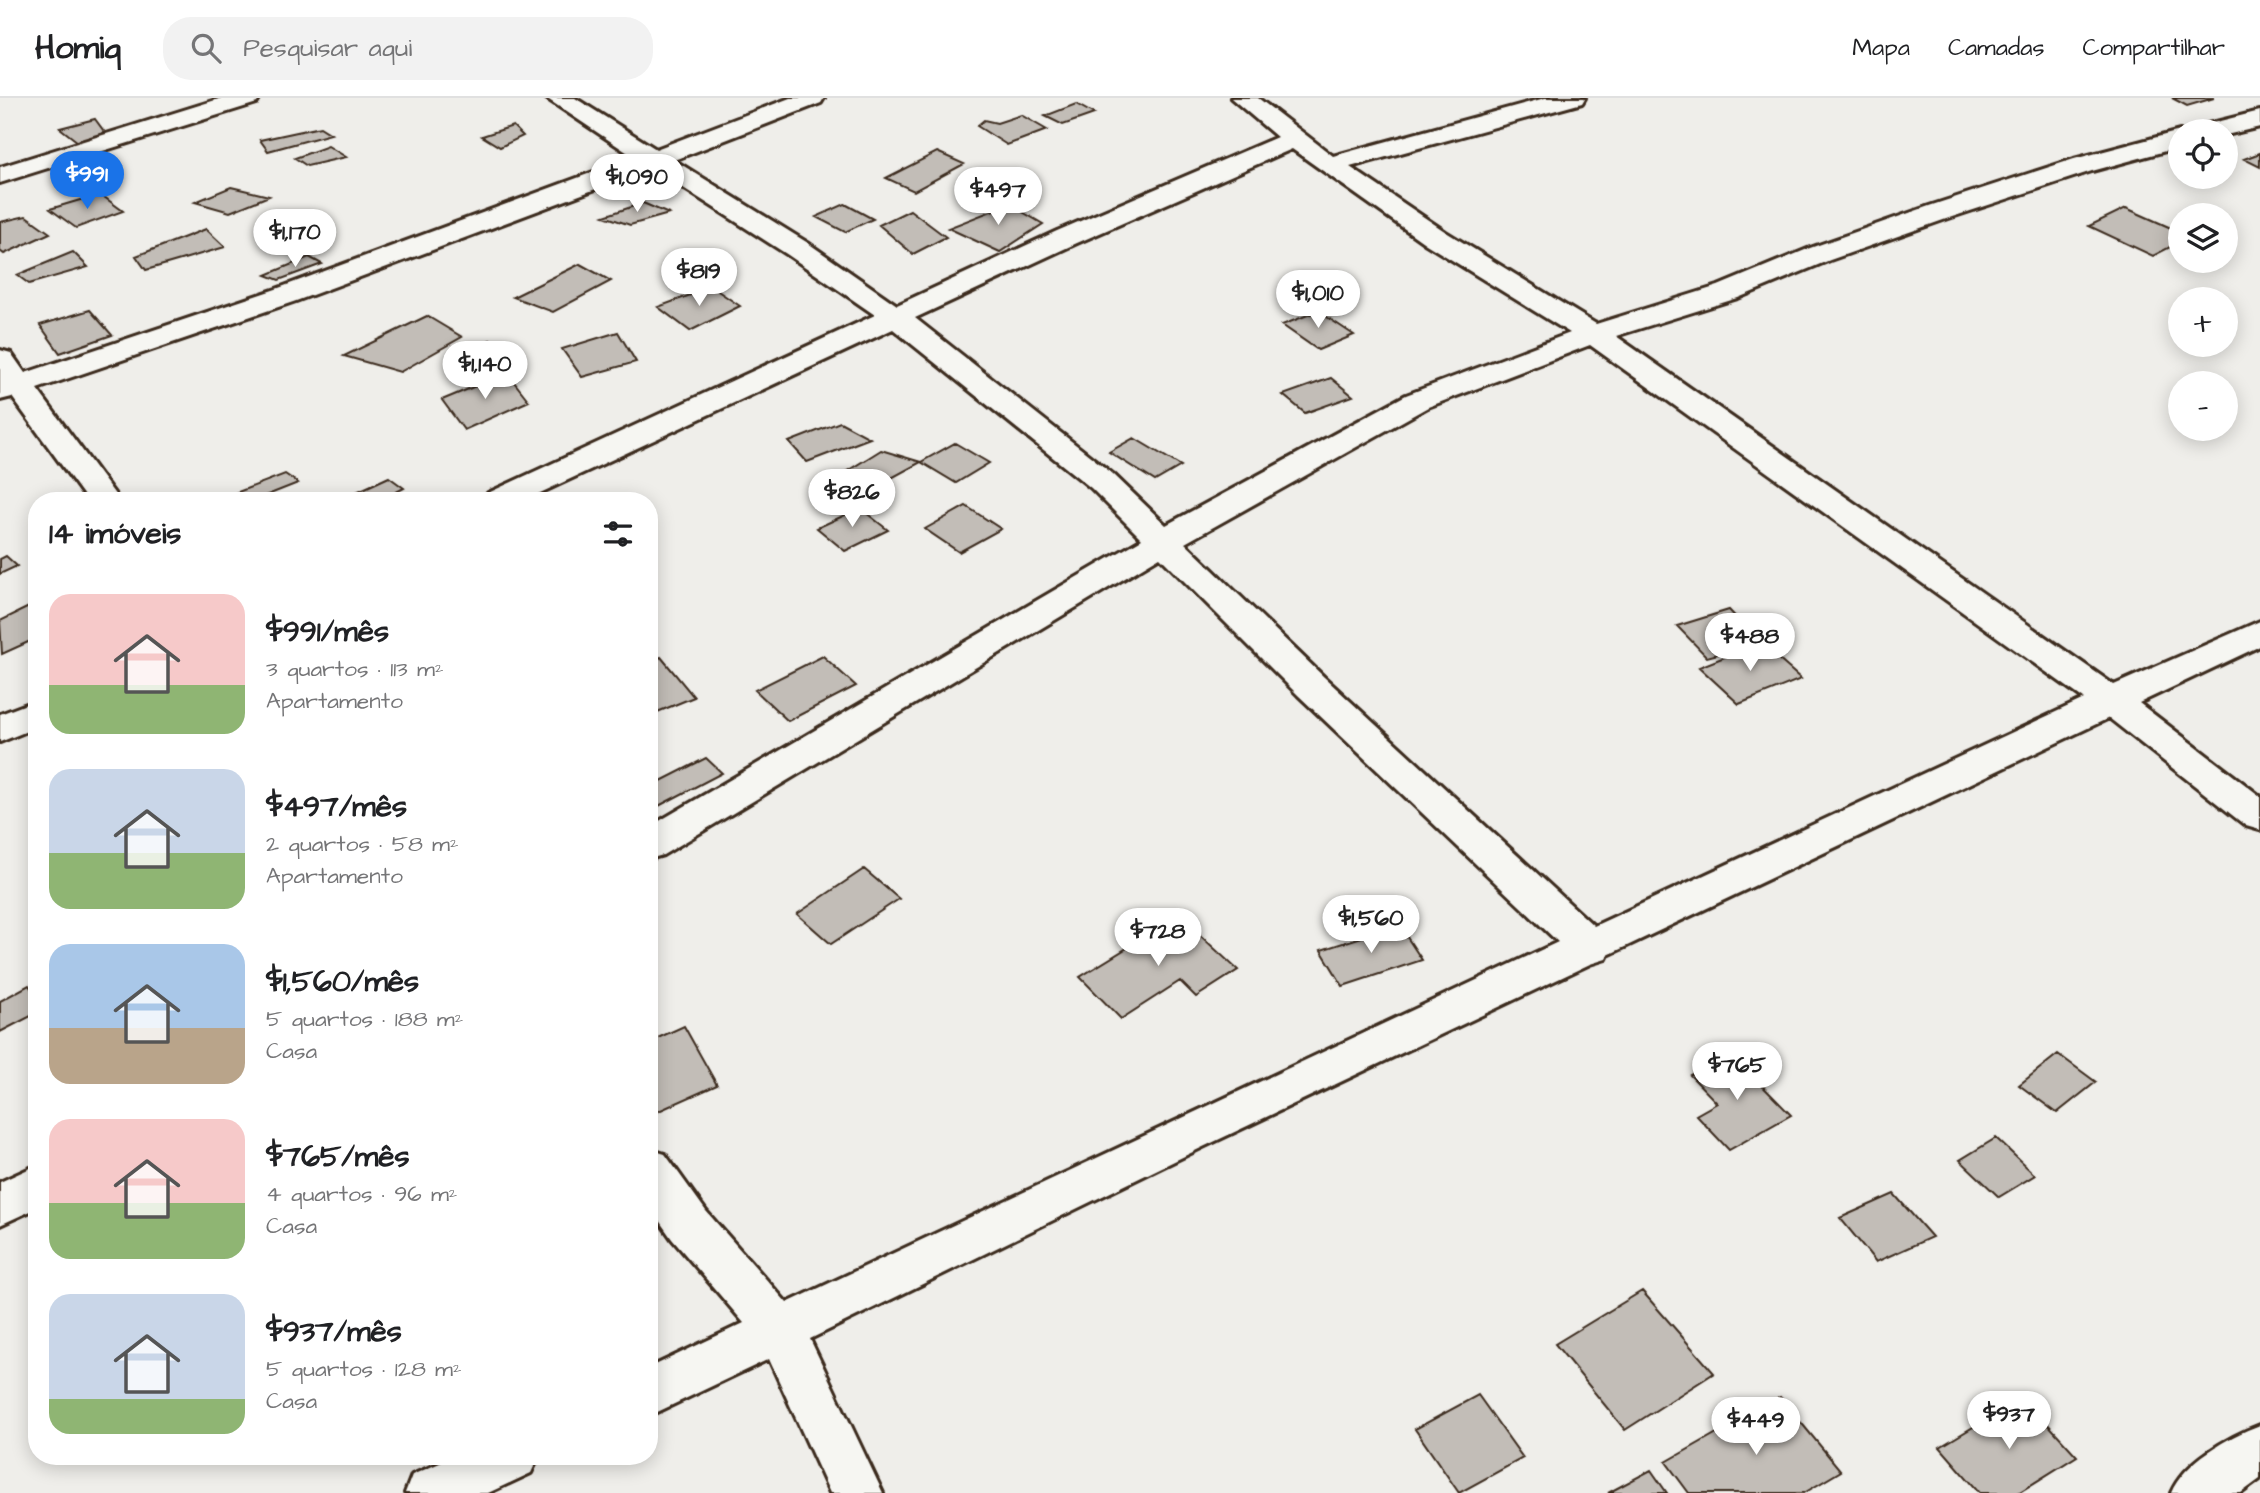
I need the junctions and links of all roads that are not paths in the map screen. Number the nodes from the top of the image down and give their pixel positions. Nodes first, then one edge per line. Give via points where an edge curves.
1 (248, 98) edge
2 (558, 98) edge
3 (812, 98) edge
4 (1243, 98) edge
5 (1573, 98) edge
6 (2260, 118) edge
7 (2238, 124) edge
8 (1296, 138) junction
9 (2168, 142) edge
10 (653, 157) junction
11 (1329, 165) junction
12 (0, 175) edge
13 (896, 317) junction
14 (1593, 334) junction
15 (6, 378) edge
16 (97, 492) edge
17 (517, 492) edge
18 (1163, 541) junction
19 (2260, 632) edge
20 (2114, 703) junction
21 (28, 716) edge
22 (0, 729) edge
23 (2260, 816) edge
24 (658, 840) edge
25 (1591, 948) junction
26 (658, 1181) edge
27 (28, 1190) edge
28 (0, 1205) edge
29 (781, 1331) junction
30 (658, 1389) edge
31 (2260, 1449) edge
32 (493, 1465) edge
33 (431, 1493) edge
34 (857, 1493) edge
35 (2197, 1493) edge

1 - 12 street
2 - 10 street
3 - 10 street
4 - 8 street
5 - 11 street
6 - 7 street
8 - 11 street
8 - 13 street
9 - 14 street via 2083,164 1820,254 1728,292
10 - 13 street
10 - 15 street via 299,291
11 - 14 street via 1436,238
13 - 17 street
13 - 18 street via 1102,481
14 - 18 street via 1416,401
14 - 20 street
15 - 16 street
18 - 24 street
18 - 25 street
19 - 20 street
20 - 23 street
20 - 25 street
21 - 22 street
25 - 29 street via 1187,1134
26 - 29 street via 689,1225
27 - 28 street
29 - 30 street
29 - 34 street
31 - 35 street
32 - 33 street

